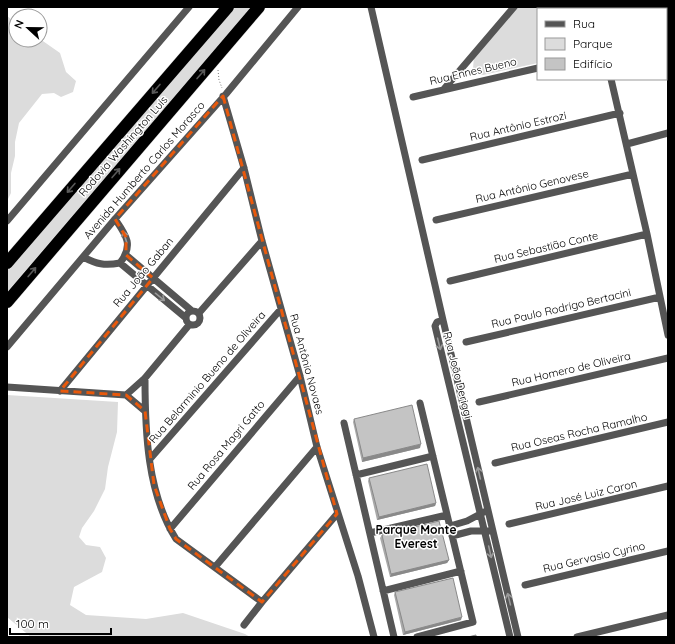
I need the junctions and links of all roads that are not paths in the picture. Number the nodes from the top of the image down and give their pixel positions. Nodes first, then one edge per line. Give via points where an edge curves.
1 (189, 7) edge
2 (228, 7) edge
3 (259, 7) edge
4 (298, 7) edge
5 (371, 7) edge
6 (514, 7) edge
7 (537, 68) edge
8 (611, 80) edge
9 (443, 89) junction
10 (224, 95) junction
11 (413, 97) dead end
12 (620, 113) junction
13 (668, 133) edge
14 (627, 144) junction
15 (422, 160) dead end
16 (244, 168) junction
17 (633, 174) junction
18 (115, 219) junction
19 (436, 220) dead end
20 (7, 221) edge
21 (647, 234) junction
22 (262, 241) junction
23 (126, 255) junction
24 (83, 257) junction
25 (7, 263) edge
26 (120, 263) junction
27 (153, 278) junction
28 (450, 281) dead end
29 (146, 286) junction
30 (660, 297) junction
31 (7, 302) edge
32 (281, 309) junction
33 (196, 312) junction
34 (187, 321) junction
35 (667, 326) edge
36 (668, 335) edge
37 (466, 342) dead end
38 (7, 348) edge
39 (668, 358) edge
40 (300, 376) junction
41 (145, 378) junction
42 (7, 387) edge
43 (60, 391) junction
44 (126, 395) junction
45 (479, 402) dead end
46 (420, 404) dead end
47 (145, 411) junction
48 (668, 422) edge
49 (344, 423) dead end
50 (317, 447) junction
51 (433, 456) junction
52 (150, 459) junction
53 (495, 462) dead end
54 (356, 475) junction
55 (668, 486) edge
56 (485, 512) junction
57 (337, 514) junction
58 (447, 515) junction
59 (509, 524) dead end
60 (450, 526) junction
61 (170, 528) junction
62 (489, 531) junction
63 (370, 533) junction
64 (452, 536) junction
65 (668, 551) edge
66 (215, 567) junction
67 (461, 571) junction
68 (525, 585) dead end
69 (383, 591) junction
70 (262, 602) junction
71 (668, 615) edge
72 (244, 625) dead end
73 (374, 637) edge
74 (394, 637) edge
75 (416, 637) edge
76 (510, 637) edge
77 (518, 637) edge
78 (577, 637) edge

1 - 20 street
2 -> 25 highway, Rodovia Washington Luís
31 -> 3 highway, Rodovia Washington Luís
4 - 10 street, Avenida Humberto Carlos Morasco
5 - 56 street, Rua João Deriggi
6 - 9 street
7 - 9 street, Rua Ennes Bueno
8 - 12 street
9 - 11 street, Rua Ennes Bueno
10 - 16 street, Rua Antônio Novaes
10 - 18 street, Avenida Humberto Carlos Morasco
12 - 14 street
12 - 15 street, Rua Antônio Estrozi
13 - 14 street
14 - 17 street
16 - 22 street, Rua Antônio Novaes
16 - 27 street, Rua João Gaban
17 - 19 street, Rua Antônio Genovese
17 - 21 street
23 -> 18 street via 126,237
18 - 24 street, Avenida Humberto Carlos Morasco
21 - 28 street, Rua Sebastião Conte
21 - 30 street
22 - 32 street, Rua Antônio Novaes
22 - 33 street
23 - 26 street
23 - 27 street
24 - 26 street via 100,264
24 - 38 street, Avenida Humberto Carlos Morasco
26 - 29 street
27 - 29 street, Rua João Gaban
27 - 33 street
29 -> 34 street
29 - 43 street, Rua João Gaban
30 - 35 street
30 - 37 street, Rua Paulo Rodrigo Bertacini
32 - 40 street, Rua Antônio Novaes
32 - 52 street, Rua Belarminio Bueno de Oliveira
33 - 34 street via 188,313
33 - 34 street via 200,318 199,323 194,326
34 - 41 street
35 - 36 street
39 - 45 street, Rua Homero de Oliveira
40 - 50 street, Rua Antônio Novaes
40 - 61 street, Rua Rosa Magri Gatto
41 - 44 street
41 - 47 street
42 - 43 street
43 - 44 street
44 - 47 street
46 - 51 street
47 - 52 street
48 - 53 street, Rua Oseas Rocha Ramalho
49 - 54 street
50 - 57 street, Rua Antônio Novaes
50 - 66 street
51 - 54 street
51 - 58 street
52 - 61 street via 162,513
54 - 63 street
55 - 59 street, Rua José Luiz Caron
56 - 60 street
56 - 62 street, Rua João Deriggi
57 - 70 street
57 - 73 street, Rua Antônio Novaes via 358,576
58 - 60 street
58 - 63 street
60 - 64 street
61 - 66 street via 176,539
62 - 64 street via 471,531
62 -> 76 street, Rua João Deriggi
77 -> 62 street, Rua João Deriggi
63 - 69 street
64 - 67 street
65 - 68 street, Rua Gervasio Cyrino
66 - 70 street
67 - 69 street
67 - 75 street via 473,622
69 - 74 street
70 - 72 street
71 - 78 street

